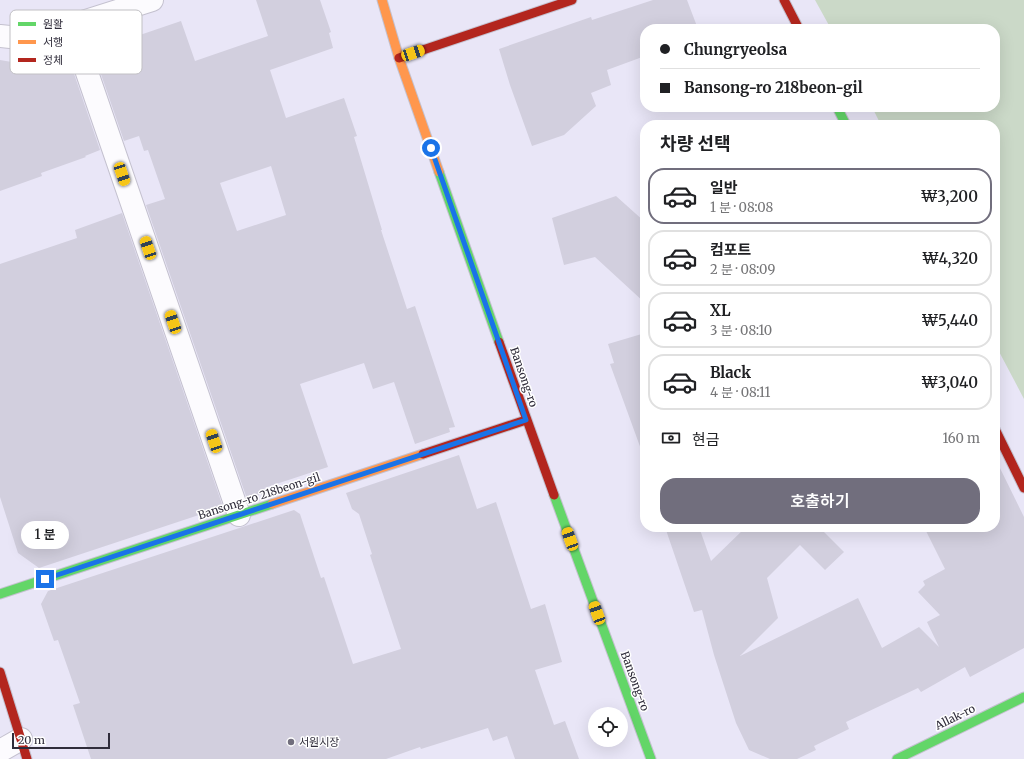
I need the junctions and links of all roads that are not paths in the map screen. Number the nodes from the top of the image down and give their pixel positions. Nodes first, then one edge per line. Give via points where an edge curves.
1 (152, 0) edge
2 (382, 0) edge
3 (572, 0) edge
4 (784, 0) edge
5 (121, 10) edge
6 (796, 24) edge
7 (0, 36) edge
8 (10, 37) edge
9 (399, 58) junction
10 (87, 74) edge
11 (526, 420) junction
12 (1000, 439) edge
13 (1024, 488) edge
14 (239, 515) junction
15 (0, 594) edge
16 (0, 672) edge
17 (1024, 697) edge
18 (24, 749) edge
19 (0, 751) edge
20 (651, 759) edge
21 (897, 759) edge

1 - 5 street
2 - 9 main road, Bansong-ro
3 - 9 main road
4 - 6 main road
7 - 8 street
9 - 11 main road, Bansong-ro
10 - 14 street
11 - 14 main road, Bansong-ro 218beon-gil
11 - 20 main road, Bansong-ro
12 - 13 main road
14 - 15 main road, Bansong-ro 218beon-gil
16 - 18 main road
17 - 21 main road, Allak-ro
18 - 19 street

